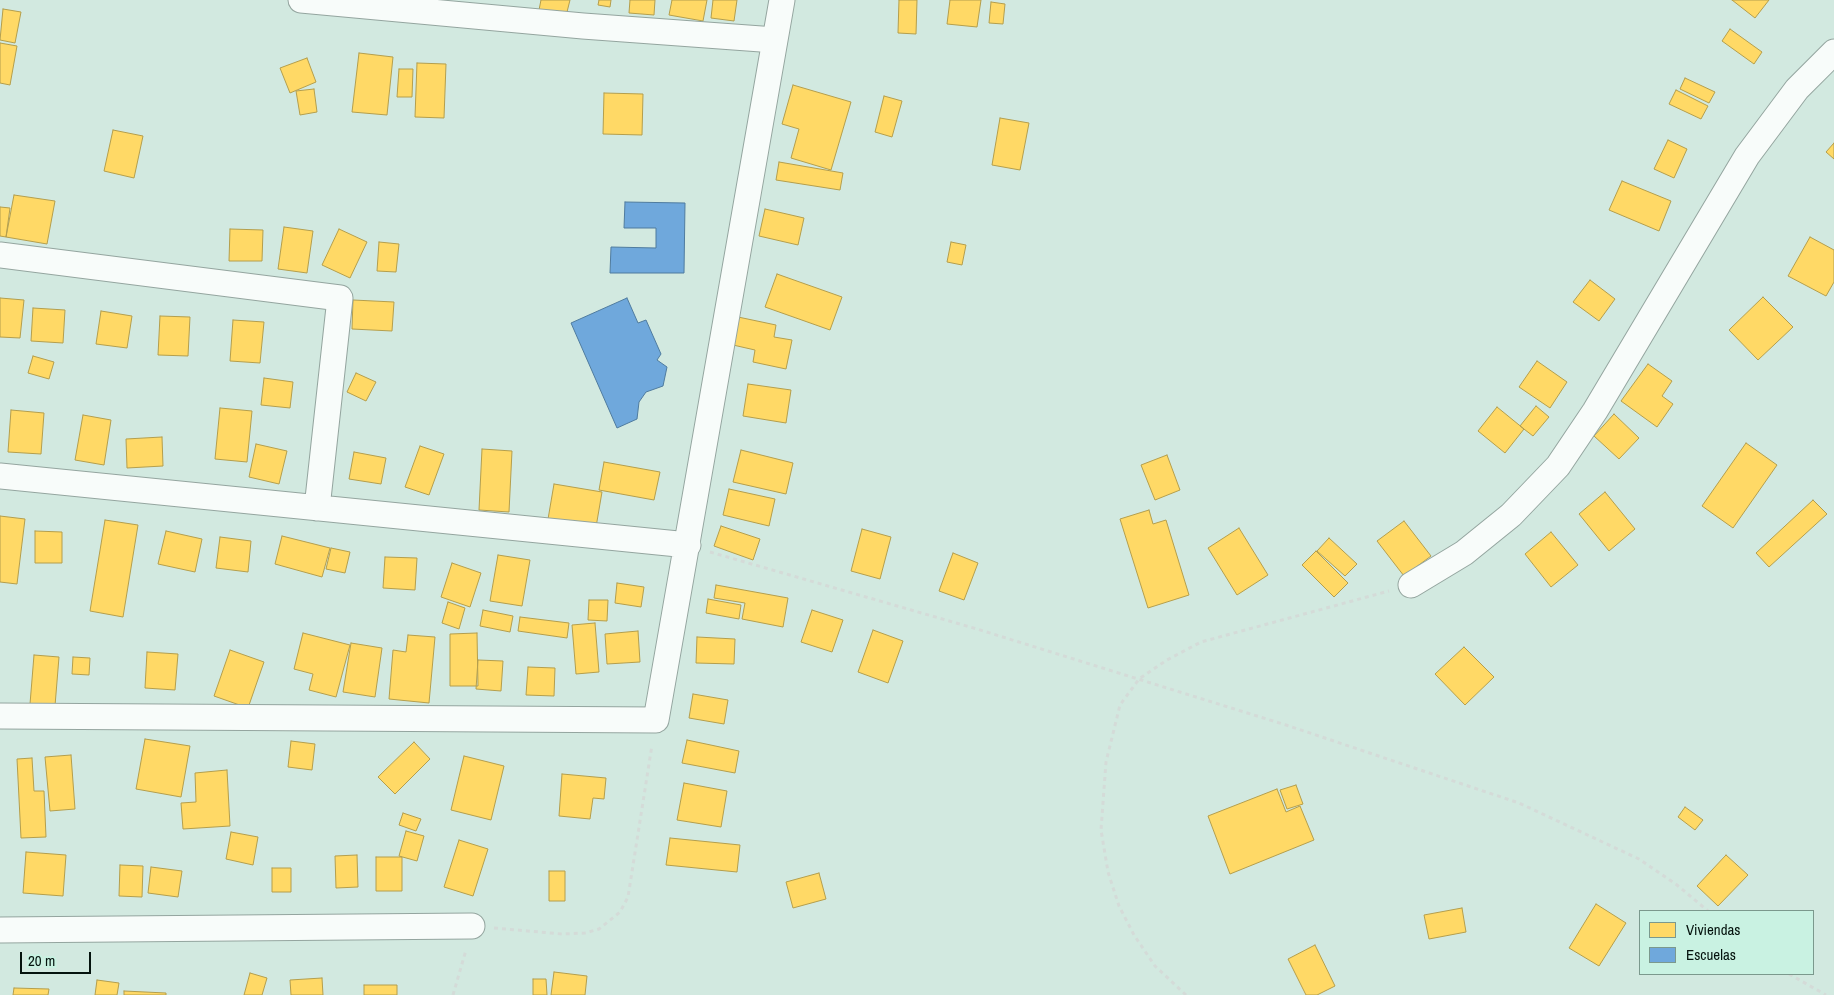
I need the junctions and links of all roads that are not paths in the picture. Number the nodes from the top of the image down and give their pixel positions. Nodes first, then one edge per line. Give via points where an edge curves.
1 (301, 0) edge
2 (782, 0) edge
3 (775, 40) junction
4 (1834, 52) edge
5 (0, 256) edge
6 (0, 476) edge
7 (317, 508) junction
8 (688, 545) junction
9 (1411, 585) road end
10 (0, 716) edge
11 (472, 926) road end
12 (0, 930) edge

1 - 3 street
2 - 3 street
3 - 8 street
4 - 9 street via 1797,89 1747,156 1595,411 1558,466 1511,515 1464,553
5 - 7 street via 340,298
6 - 7 street
7 - 8 street
8 - 10 street via 656,720
11 - 12 street

